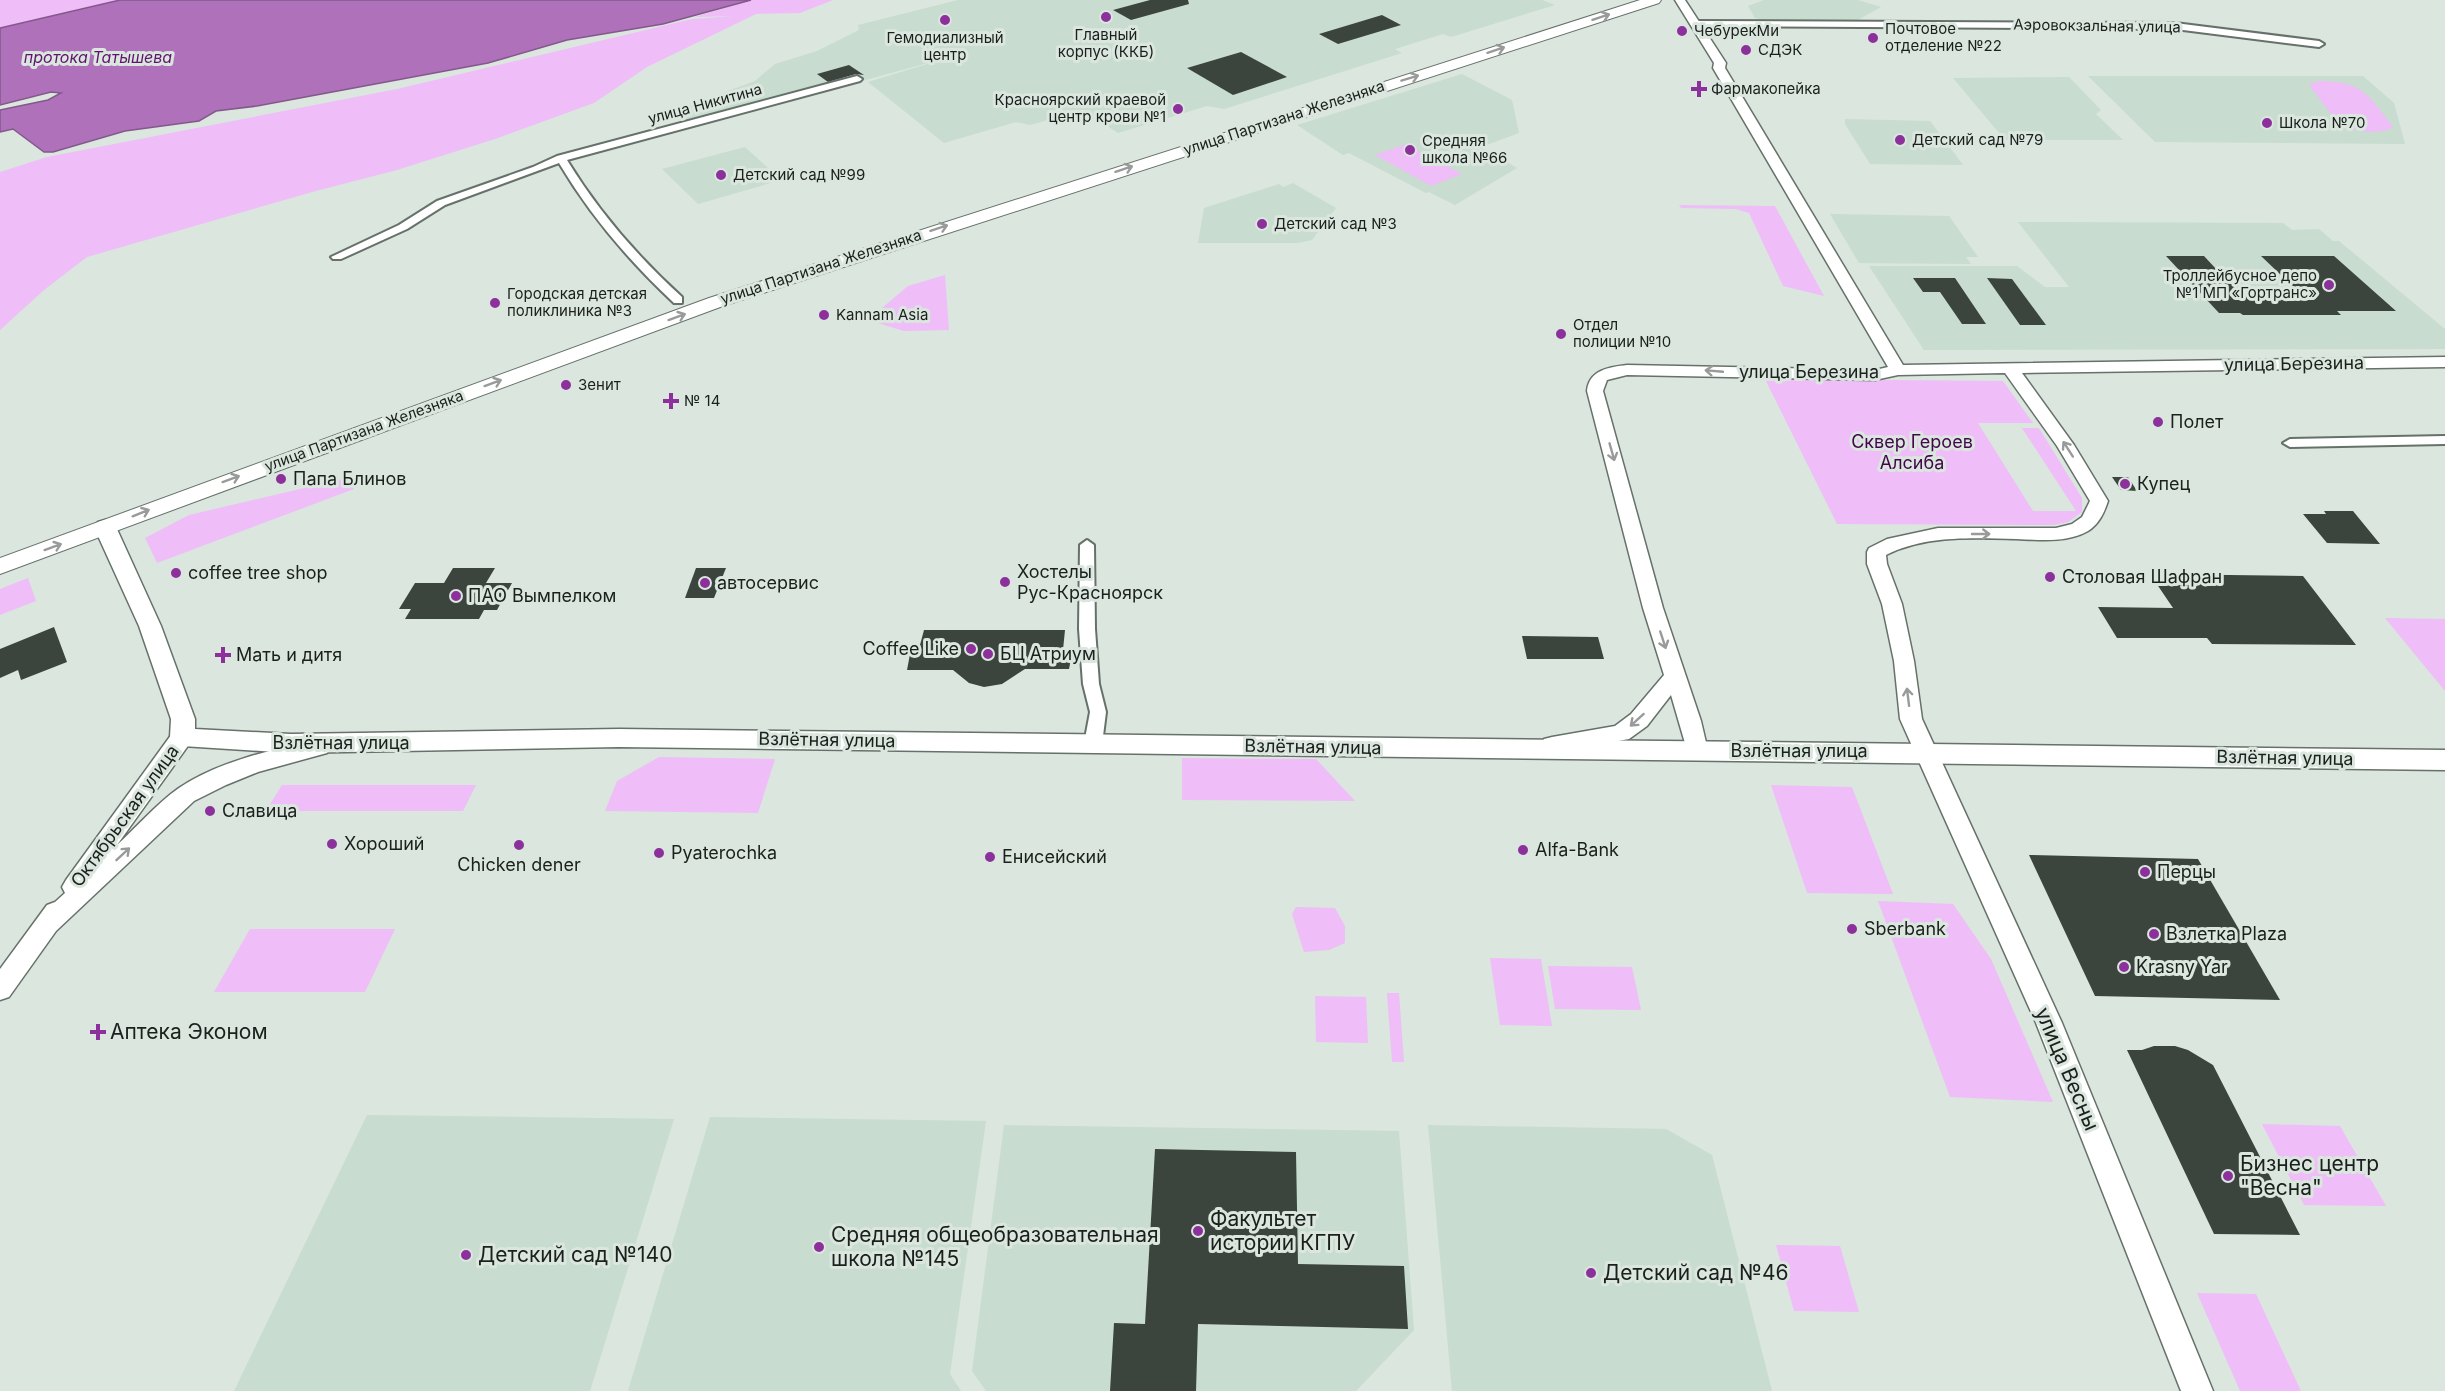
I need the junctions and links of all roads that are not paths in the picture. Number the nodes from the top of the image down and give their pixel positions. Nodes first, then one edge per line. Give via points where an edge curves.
1 (1616, 0) edge
2 (1654, 0) edge
3 (1680, 0) edge
4 (1694, 23) junction
5 (2319, 44) dead end
6 (1427, 60) junction
7 (1444, 68) junction
8 (857, 79) dead end
9 (561, 158) junction
10 (896, 226) junction
11 (914, 237) junction
12 (835, 254) junction
13 (337, 257) dead end
14 (678, 300) junction
15 (2445, 362) edge
16 (2011, 369) junction
17 (1898, 370) junction
18 (2445, 440) edge
19 (2290, 443) dead end
20 (96, 522) junction
21 (1087, 545) dead end
22 (0, 548) edge
23 (0, 566) edge
24 (1675, 676) junction
25 (182, 737) junction
26 (330, 744) junction
27 (1093, 744) junction
28 (1520, 750) junction
29 (1697, 751) junction
30 (1926, 752) junction
31 (2445, 760) edge
32 (49, 923) junction
33 (0, 989) edge
34 (2197, 1391) edge

1 - 6 main road, улица Партизана Железняка
7 -> 2 main road, улица Партизана Железняка
3 - 4 street
4 - 5 street, Аэровокзальная улица via 2175,26
4 - 17 street
6 - 7 main road
6 - 10 main road, улица Партизана Железняка
11 -> 7 main road, улица Партизана Железняка
8 - 9 street, улица Никитина
9 - 13 street, улица Никитина via 441,203 404,227
9 - 14 street via 574,181 615,232
10 - 11 main road via 898,235
10 - 12 main road, улица Партизана Железняка
11 - 12 main road, улица Партизана Железняка
12 - 14 main road, улица Партизана Железняка
20 -> 12 main road, улица Партизана Железняка via 542,365
14 - 20 main road, улица Партизана Железняка via 349,418
15 - 16 street, улица Березина
16 - 17 street, улица Березина
30 -> 16 street via 1911,718 1892,604 1876,552 1922,535 2056,534 2075,530 2089,523 2099,501
17 -> 24 street, улица Березина via 1875,375 1627,370 1599,377 1595,391
18 - 19 street
20 - 22 main road, улица Партизана Железняка
23 -> 20 main road, улица Партизана Железняка
20 - 25 main road, Октябрьская улица via 150,626 183,719
21 - 27 street via 1084,608 1091,693 1098,710
24 -> 28 street via 1639,720 1621,733
24 - 29 street, улица Березина
25 - 26 main road, Взлётная улица
25 - 32 street, Октябрьская улица
26 - 27 main road, Взлётная улица via 619,738
32 -> 26 street via 186,795 258,762
27 - 28 main road, Взлётная улица
28 - 29 main road, Взлётная улица
29 - 30 main road, Взлётная улица
30 - 31 main road, Взлётная улица
30 - 34 street, улица Весны via 2049,1023
32 - 33 street, Октябрьская улица

